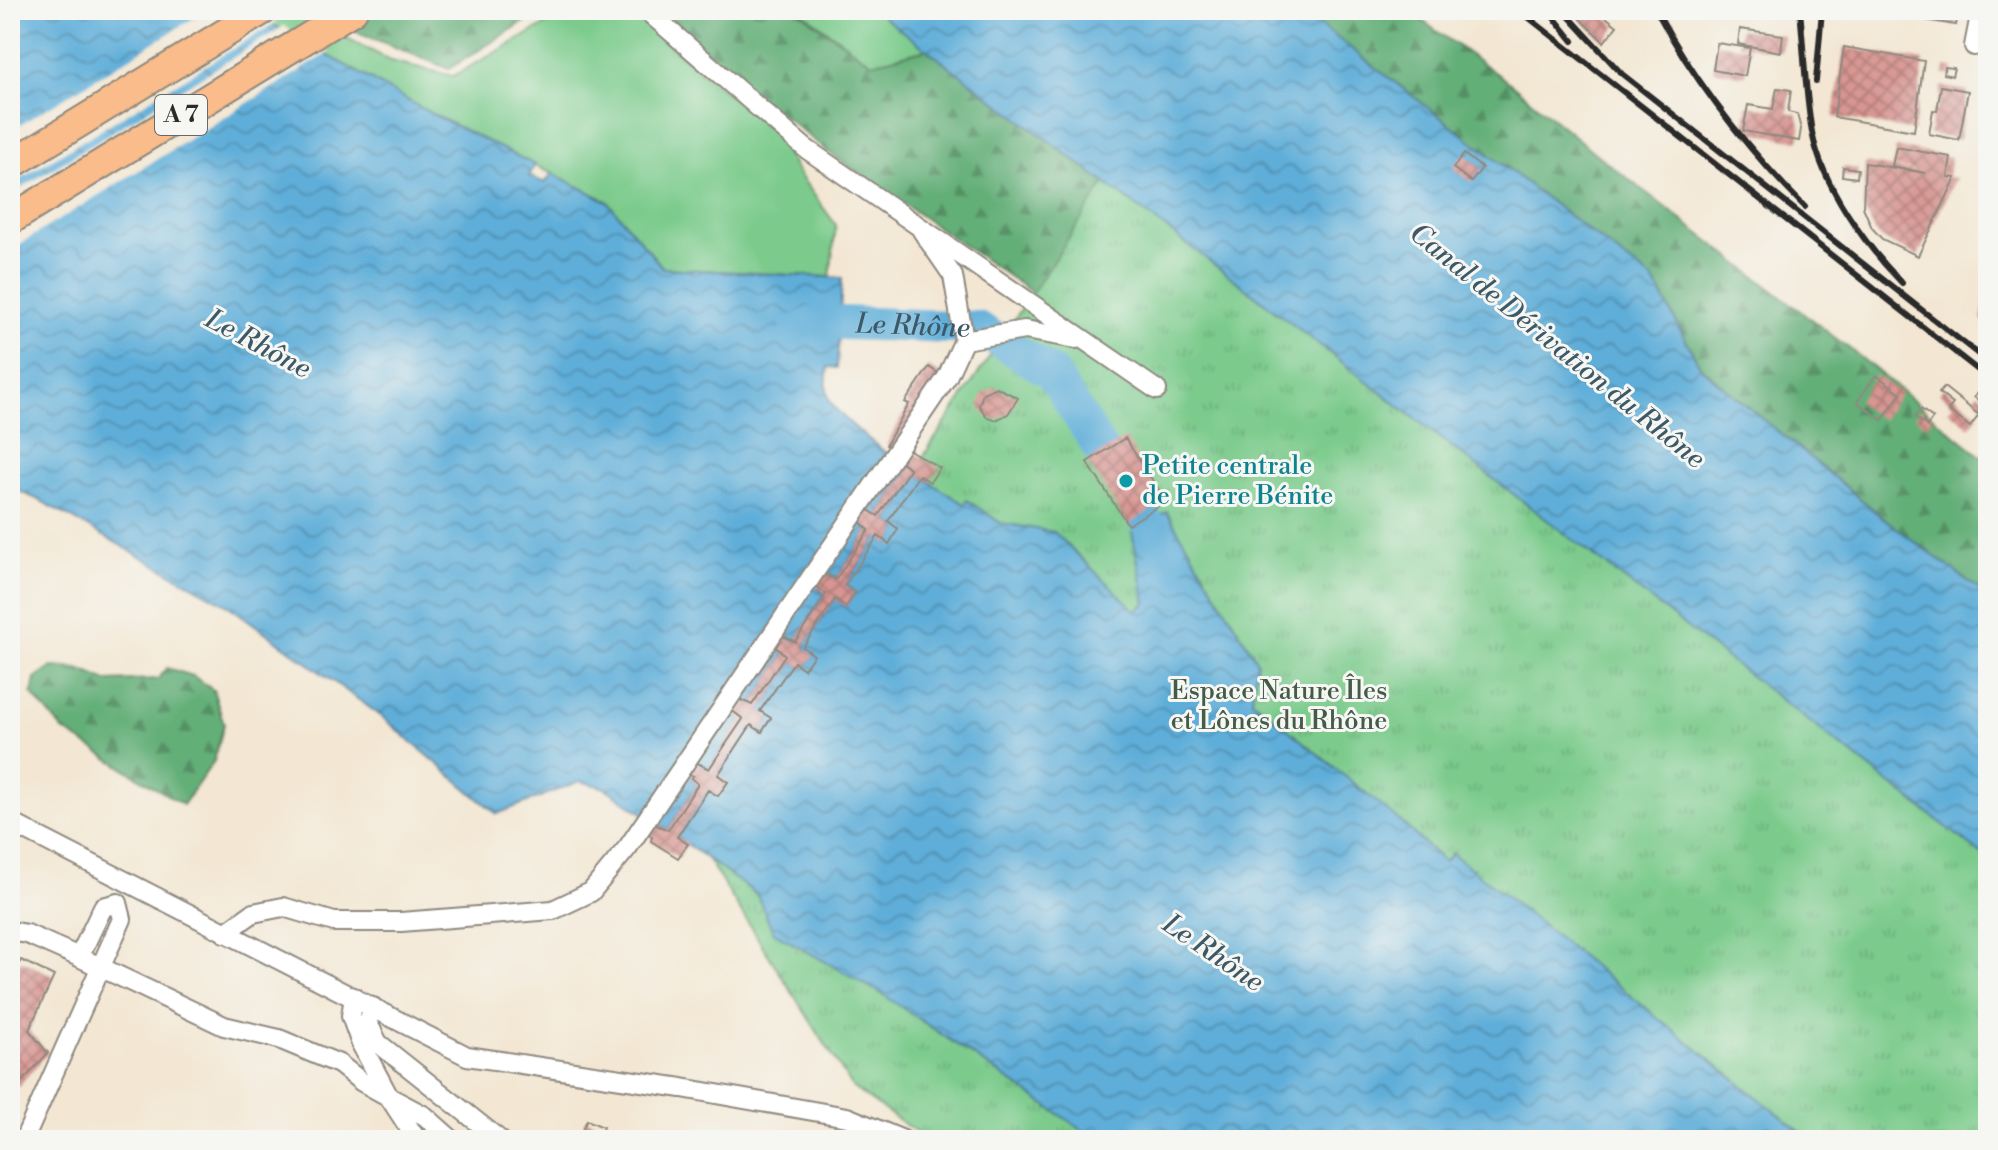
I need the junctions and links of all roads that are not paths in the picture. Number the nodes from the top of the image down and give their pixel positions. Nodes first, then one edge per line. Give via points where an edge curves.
1 (263, 10) edge
2 (353, 10) edge
3 (646, 10) edge
4 (1981, 10) edge
5 (1974, 46) dead end
6 (10, 165) edge
7 (10, 220) edge
8 (922, 231) junction
9 (1080, 339) junction
10 (964, 340) junction
11 (1157, 390) dead end
12 (10, 822) edge
13 (127, 882) junction
14 (118, 903) junction
15 (10, 931) edge
16 (225, 933) junction
17 (79, 957) junction
18 (100, 968) junction
19 (354, 997) junction
20 (373, 1007) junction
21 (389, 1097) junction
22 (24, 1140) edge
23 (417, 1140) edge
24 (452, 1140) edge
25 (500, 1140) edge
26 (903, 1140) edge

1 - 6 highway, A 7
2 - 7 highway, A 7
3 - 8 lane via 805,148
4 - 5 lane
8 - 9 lane
8 - 10 lane via 953,276
9 - 10 lane via 1025,330
9 - 11 lane
10 - 16 lane via 947,377 628,847 591,892 553,910 401,922 334,922 283,907 253,913
12 - 13 lane
13 - 14 lane
13 - 16 lane
14 - 17 lane via 103,907
14 - 18 lane via 122,919
15 - 17 lane
16 - 19 lane
17 - 18 lane
18 - 21 lane via 224,1026 308,1050
18 - 22 lane
19 - 20 lane
19 - 21 lane via 351,1016
20 - 25 lane via 368,1023 378,1043
20 - 26 lane via 467,1056 847,1117
21 - 23 lane
21 - 24 lane via 425,1116

